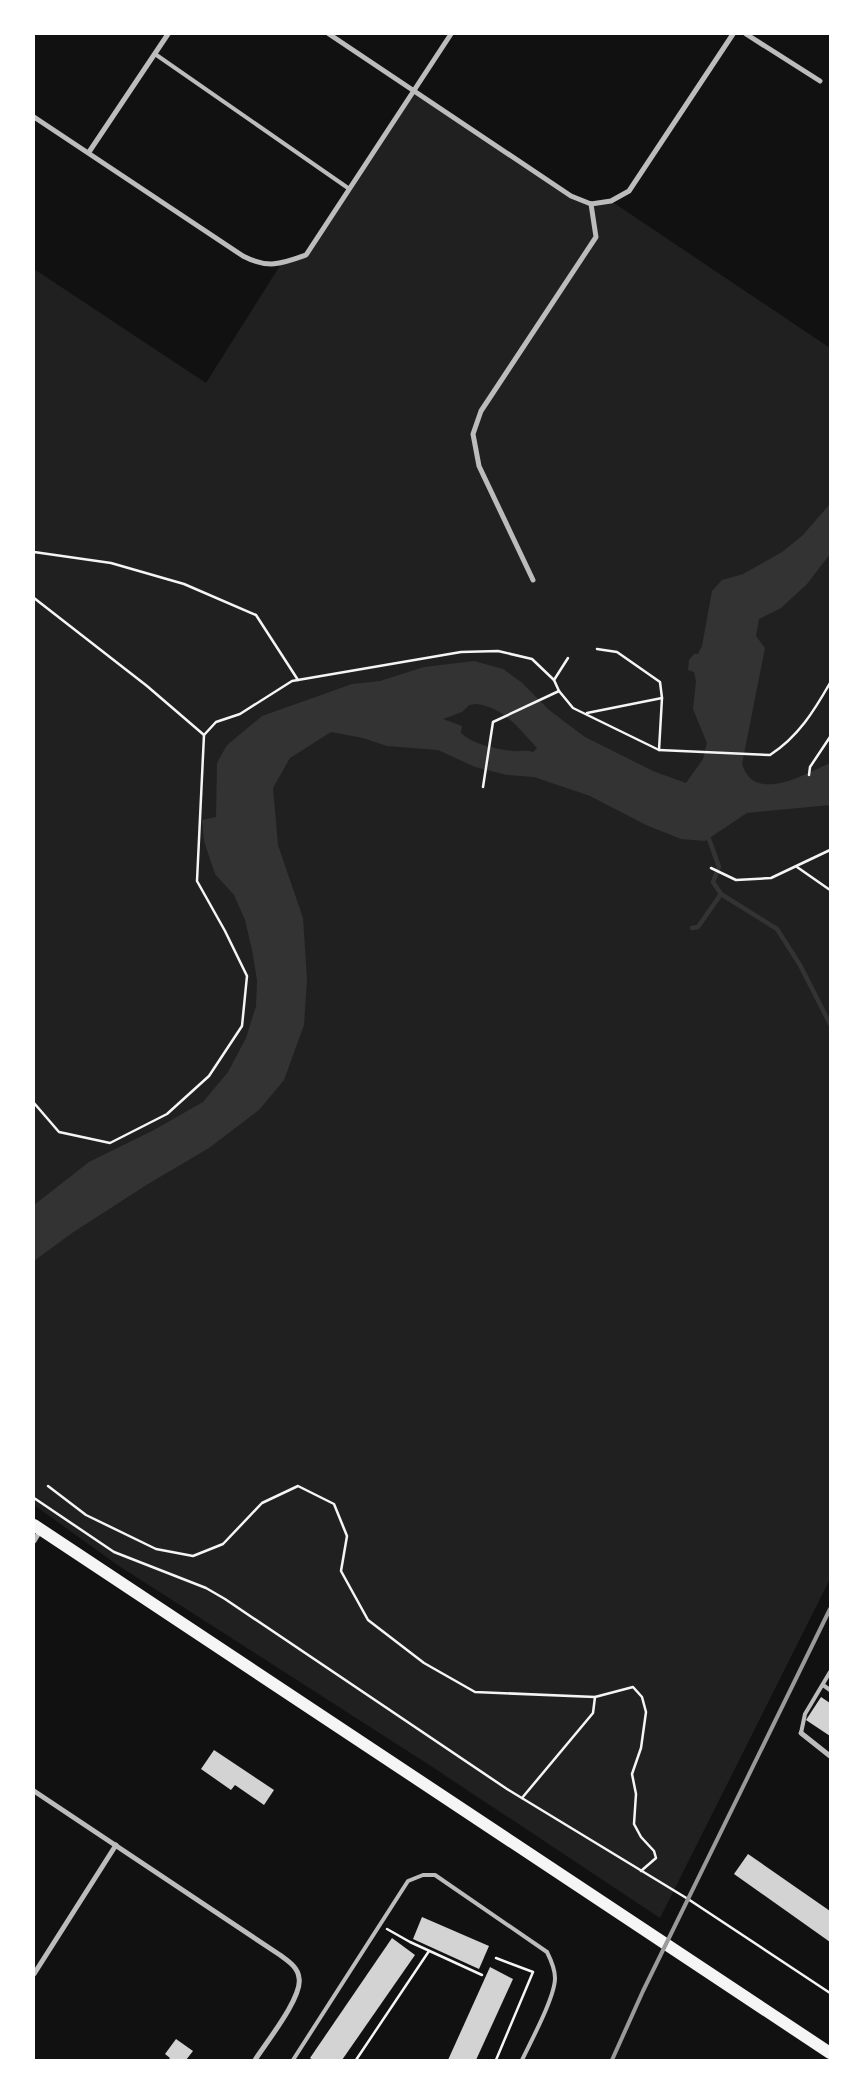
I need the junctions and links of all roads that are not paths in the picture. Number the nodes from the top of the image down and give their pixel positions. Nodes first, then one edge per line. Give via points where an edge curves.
1 (168, 34) edge
2 (329, 34) edge
3 (451, 34) edge
4 (733, 34) edge
5 (746, 34) edge
6 (155, 54) junction
7 (820, 81) dead end
8 (414, 91) junction
9 (34, 117) edge
10 (89, 152) junction
11 (348, 188) junction
12 (591, 204) junction
13 (533, 580) dead end
14 (37, 1527) edge
15 (34, 1541) edge
16 (830, 1672) edge
17 (823, 1685) junction
18 (830, 1690) edge
19 (801, 1733) joint
20 (830, 1756) edge
21 (34, 1791) edge
22 (116, 1846) junction
23 (34, 1974) edge
24 (830, 2053) edge
25 (255, 2060) edge
26 (293, 2060) edge
27 (522, 2060) edge

1 - 6 street
2 - 8 street
3 - 8 street
4 - 12 street via 629,191 610,201
5 - 7 street
6 - 10 street
6 - 11 lane
8 - 11 street
8 - 12 street via 571,196
9 - 10 street
10 - 11 street via 259,264 281,264 306,255
12 - 13 street via 596,237 481,410 473,434 479,466
14 - 15 street
14 - 24 main road
16 - 17 lane
17 - 18 lane
17 - 19 lane via 805,1714
19 - 20 street
21 - 22 street
22 - 23 street
22 - 25 street via 290,1963 299,1977 299,1988
26 - 27 lane via 408,1881 423,1875 435,1875 547,1952 555,1978 552,1992

